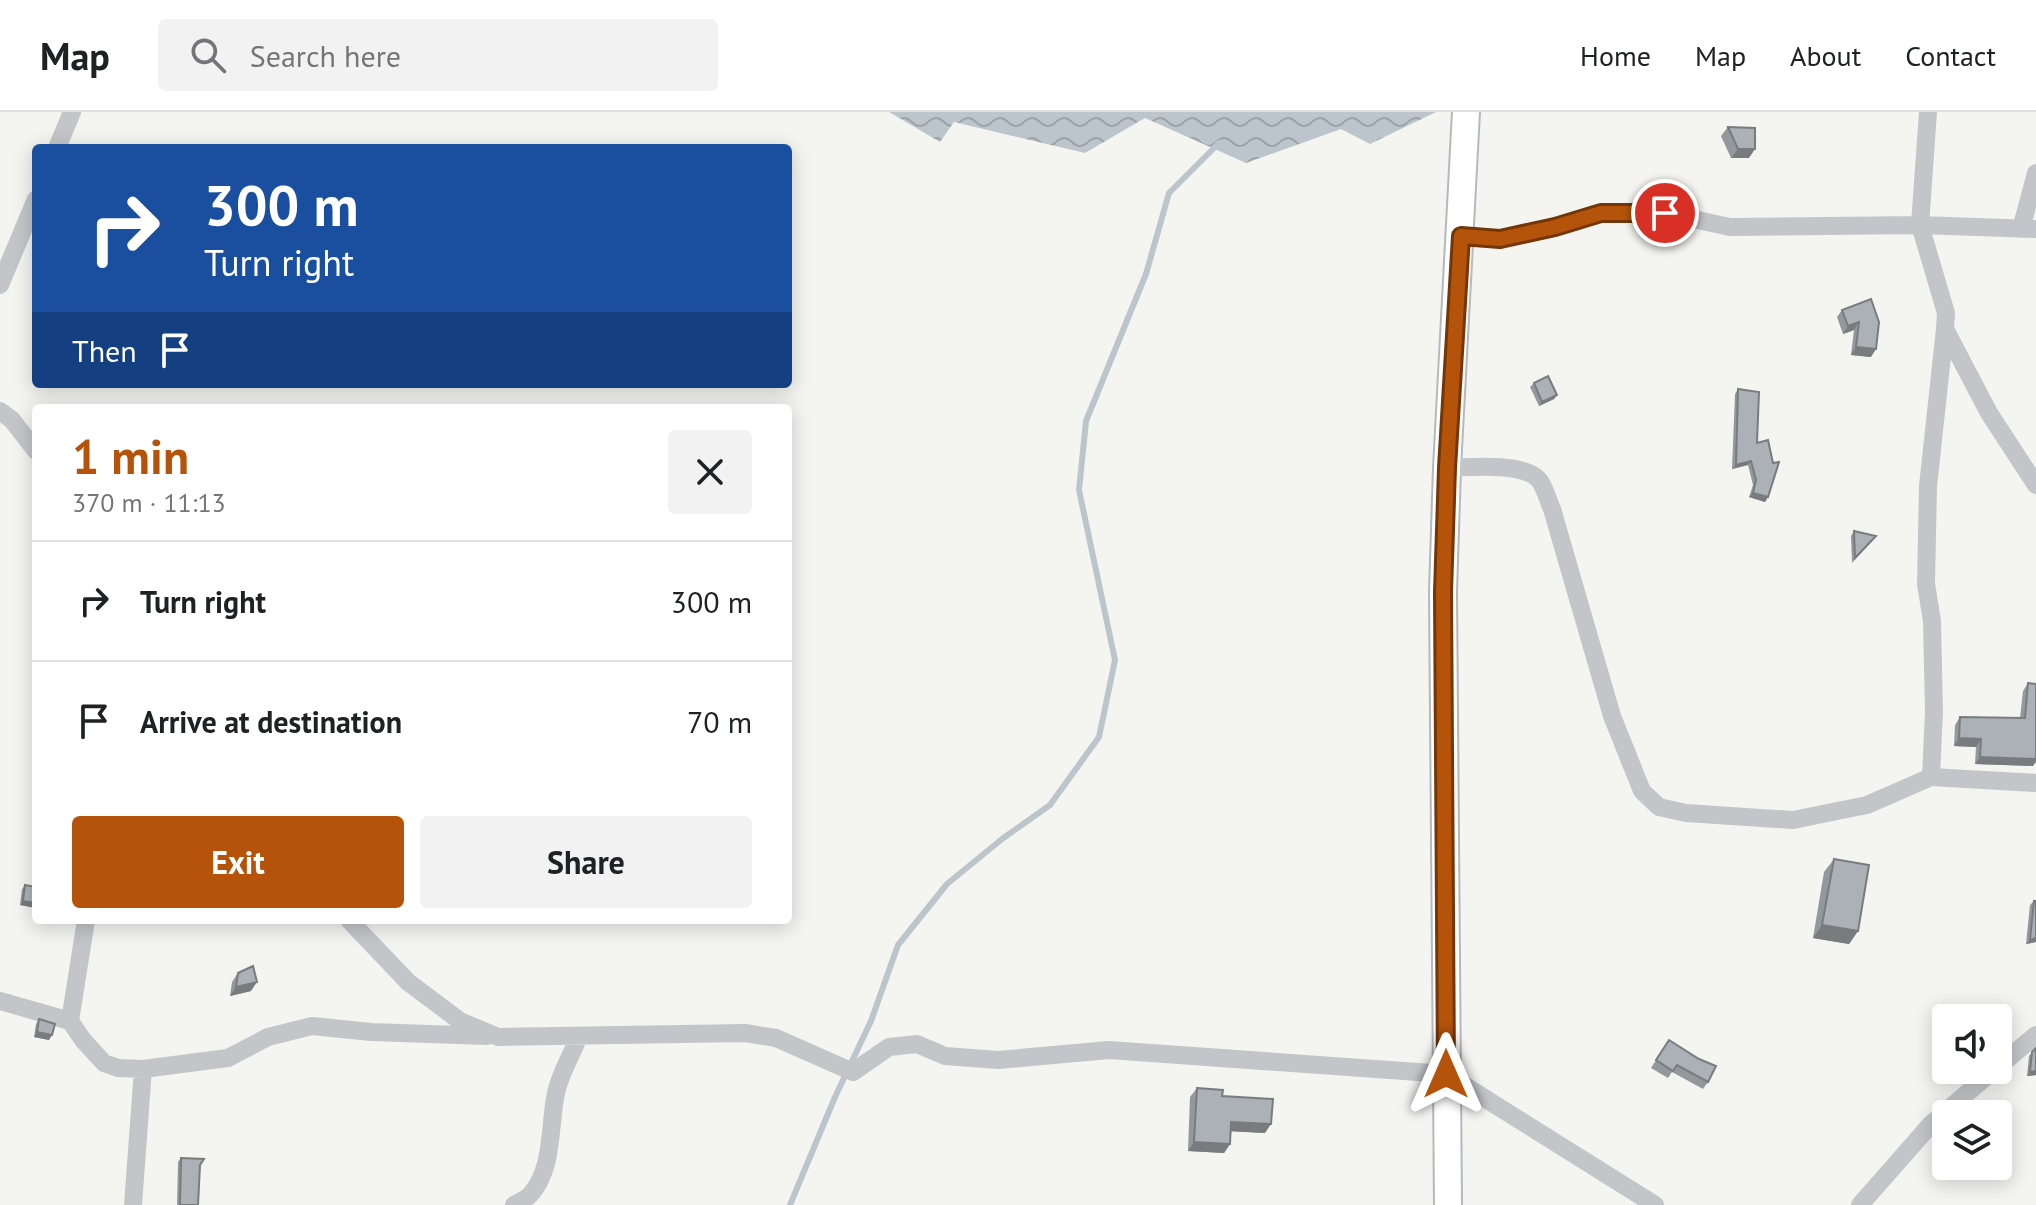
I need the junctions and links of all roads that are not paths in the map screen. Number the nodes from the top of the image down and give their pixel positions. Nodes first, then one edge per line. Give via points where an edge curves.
1 (72, 112) edge
2 (1466, 112) edge
3 (1928, 112) edge
4 (59, 144) edge
5 (2036, 173) edge
6 (32, 209) edge
7 (1920, 225) junction
8 (2028, 229) edge
9 (1461, 236) junction
10 (0, 285) edge
11 (1945, 329) junction
12 (0, 411) edge
13 (32, 446) edge
14 (1447, 468) junction
15 (2036, 485) edge
16 (1931, 777) junction
17 (2036, 783) edge
18 (85, 924) edge
19 (353, 924) edge
20 (0, 1001) edge
21 (70, 1021) junction
22 (2036, 1035) edge
23 (579, 1036) junction
24 (498, 1037) junction
25 (2012, 1055) edge
26 (143, 1069) junction
27 (1446, 1074) junction
28 (1977, 1084) edge
29 (133, 1205) edge
30 (514, 1205) edge
31 (1448, 1205) edge
32 (1655, 1205) edge
33 (1860, 1205) edge

1 - 4 street
2 - 9 street
3 - 7 street
5 - 8 street
6 - 10 street
7 - 8 street
7 - 9 street via 1730,227 1665,213 1601,213 1500,239
7 - 11 street via 1946,313
9 - 14 street
11 - 15 street via 1989,413
11 - 16 street via 1928,486
12 - 13 street
14 - 16 street via 1521,471 1538,479 1552,509 1612,716 1642,791 1659,807 1793,820 1867,805
14 - 27 street
16 - 17 street
18 - 21 street
19 - 24 street via 408,982 460,1021
20 - 21 street
21 - 26 street via 104,1063
22 - 25 street
23 - 24 street
23 - 27 street via 745,1033 776,1038 853,1072 889,1047 917,1044 945,1056 998,1060 1109,1050
23 - 30 street via 560,1076 542,1174 530,1196
24 - 26 street via 312,1026 268,1037 228,1058
26 - 29 street
27 - 31 street
27 - 32 street
28 - 33 street via 1931,1124

